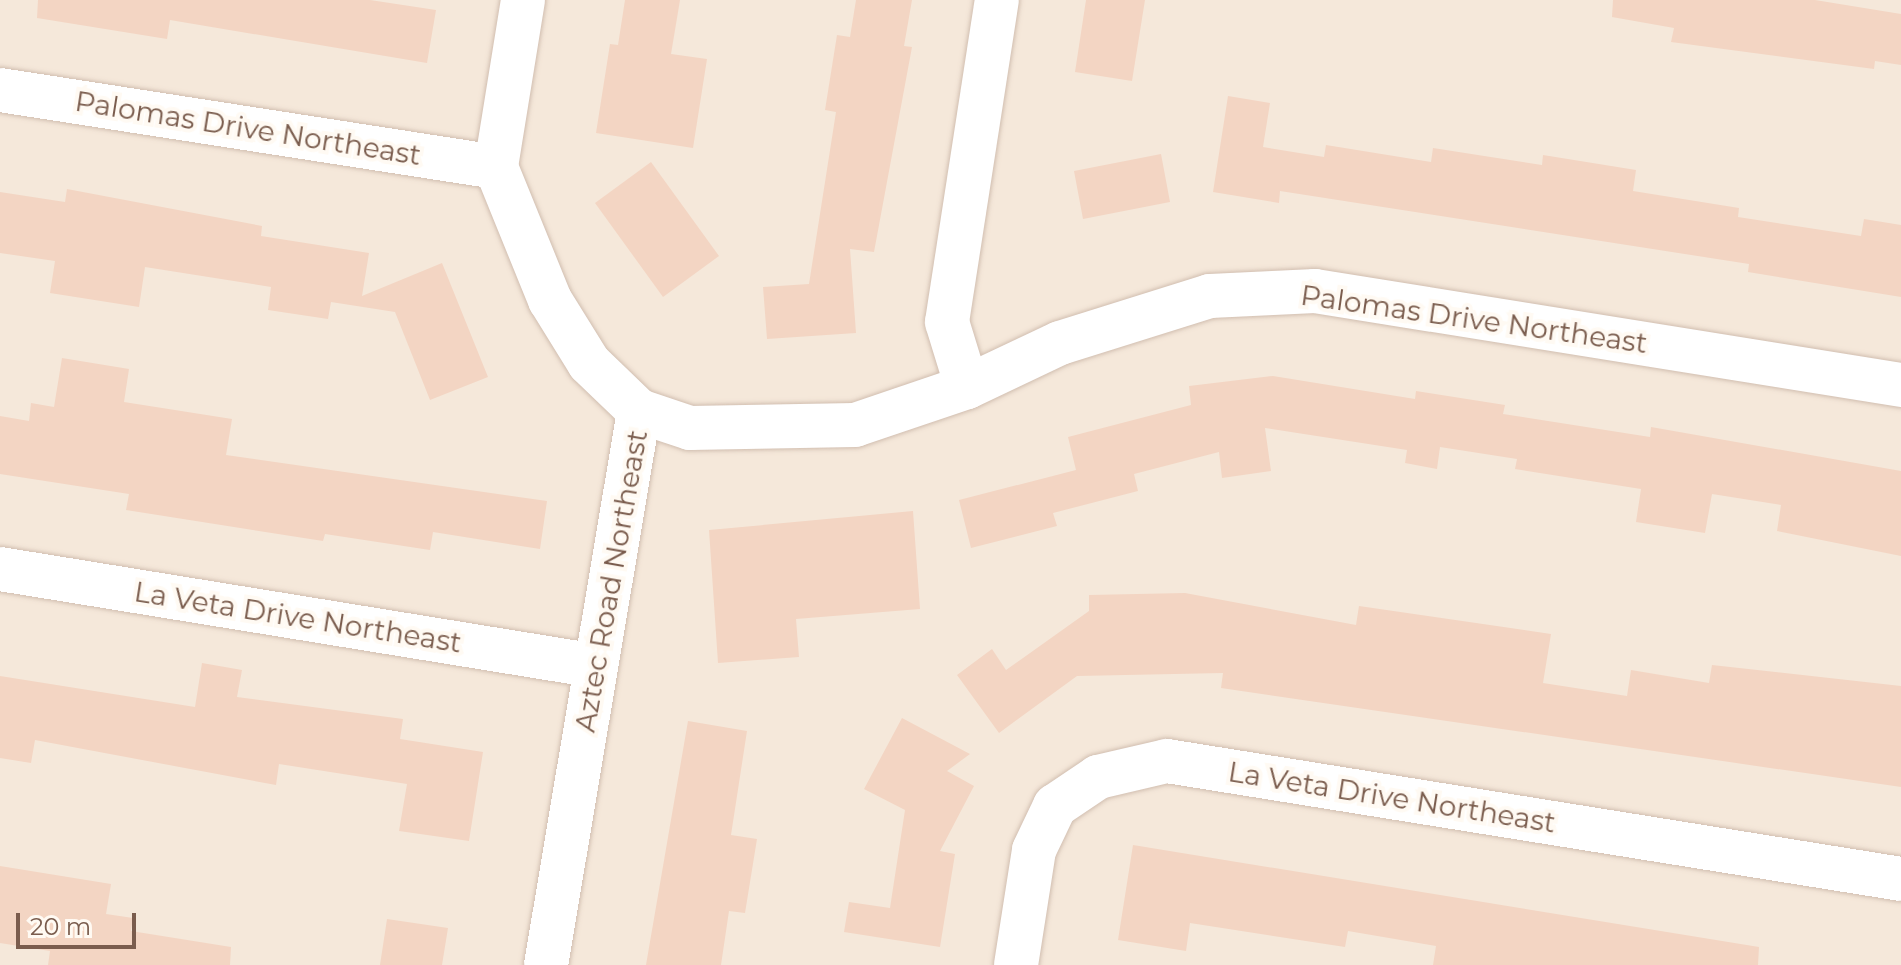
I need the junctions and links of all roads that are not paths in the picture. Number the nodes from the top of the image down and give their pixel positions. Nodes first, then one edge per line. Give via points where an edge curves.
1 (523, 0) edge
2 (997, 0) edge
3 (0, 90) edge
4 (496, 167) junction
5 (1901, 385) edge
6 (967, 387) junction
7 (639, 411) junction
8 (0, 569) edge
9 (596, 666) junction
10 (1901, 879) edge
11 (546, 965) edge
12 (1016, 965) edge

1 - 4 street
2 - 6 street via 947,322
3 - 4 street, Palomas Drive Northeast
4 - 7 street, Aztec Road Northeast via 550,300 589,363
5 - 6 street, Palomas Drive Northeast via 1315,291 1210,296 1060,343
6 - 7 street, Palomas Drive Northeast via 855,425 774,432 690,428
7 - 9 street, Aztec Road Northeast
8 - 9 street, La Veta Drive Northeast
9 - 11 street, Aztec Road Northeast
10 - 12 street, La Veta Drive Northeast via 1167,761 1098,777 1055,806 1034,850

